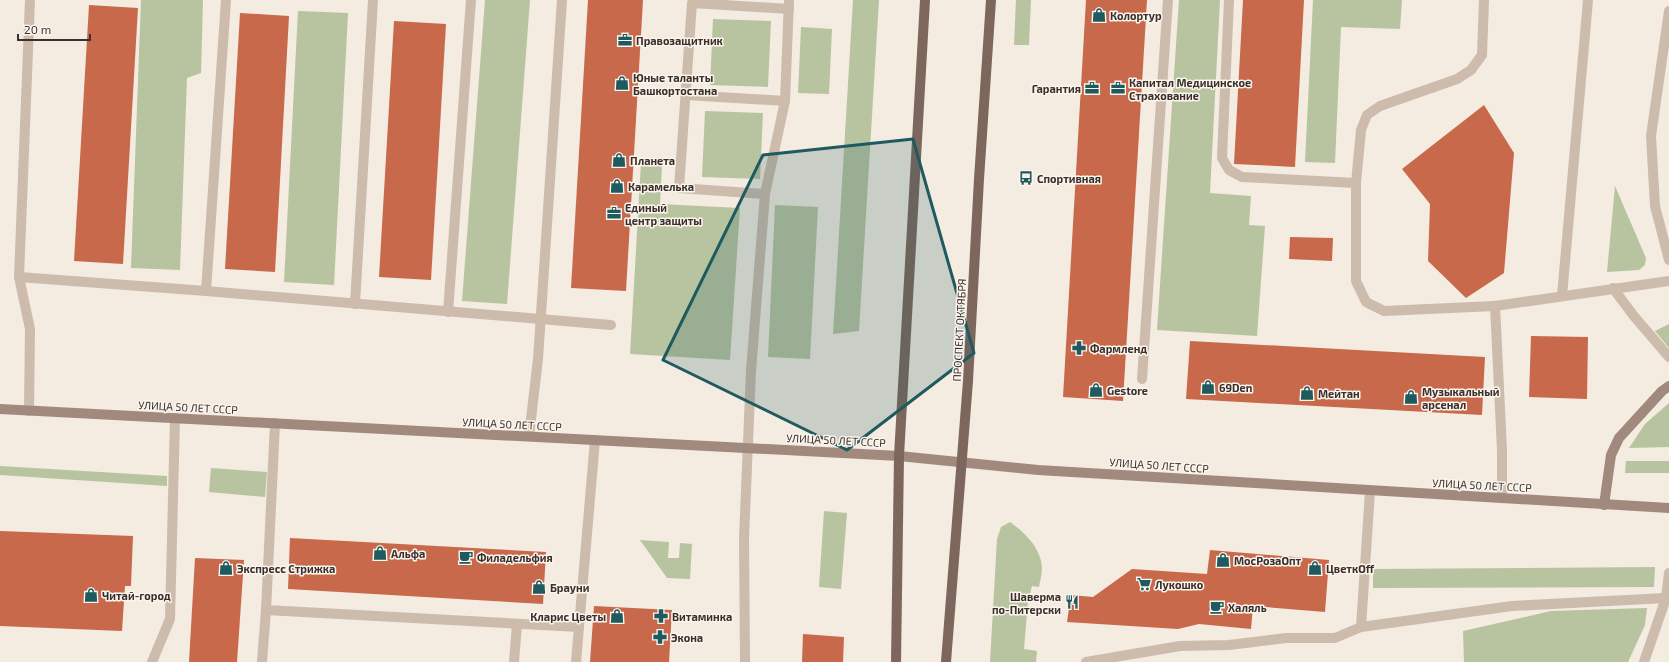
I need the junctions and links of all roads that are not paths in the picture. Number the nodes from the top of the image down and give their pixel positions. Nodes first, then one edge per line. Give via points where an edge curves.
1 (30, 0) edge
2 (226, 0) edge
3 (373, 0) edge
4 (471, 0) edge
5 (562, 0) edge
6 (925, 0) edge
7 (991, 0) edge
8 (1168, 0) edge
9 (1229, 0) edge
10 (1484, 0) edge
11 (1588, 0) edge
12 (789, 4) edge
13 (1669, 11) edge
14 (686, 95) junction
15 (785, 101) junction
16 (1356, 183) junction
17 (765, 194) junction
18 (1669, 260) edge
19 (19, 277) junction
20 (1669, 281) edge
21 (1613, 288) junction
22 (206, 291) junction
23 (1562, 296) junction
24 (355, 304) junction
25 (1495, 306) junction
26 (448, 312) junction
27 (541, 320) junction
28 (611, 325) dead end
29 (1669, 358) edge
30 (1142, 379) dead end
31 (1669, 386) edge
32 (0, 409) edge
33 (29, 411) junction
34 (175, 418) junction
35 (275, 424) junction
36 (530, 436) junction
37 (595, 440) junction
38 (747, 448) junction
39 (899, 456) junction
40 (962, 462) junction
41 (1370, 491) junction
42 (1502, 497) junction
43 (1604, 505) junction
44 (1669, 508) edge
45 (1669, 574) edge
46 (1666, 598) junction
47 (266, 610) junction
48 (517, 624) junction
49 (579, 627) junction
50 (1361, 627) junction
51 (152, 662) edge
52 (262, 662) edge
53 (514, 662) edge
54 (576, 662) edge
55 (745, 662) edge
56 (896, 662) edge
57 (946, 662) edge
58 (1086, 662) edge
59 (1644, 662) edge

1 - 19 street
2 - 22 street
3 - 24 street
4 - 26 street
5 - 27 street
6 - 39 main road
7 - 40 main road, ПРОСПЕКТ ОКТЯБРЯ
8 - 30 street
9 - 16 street via 1222,158 1229,170 1242,177
10 - 16 street via 1482,55 1471,70 1457,79 1380,106 1367,115 1361,130
11 - 23 street
12 - 14 street via 692,3
12 - 15 street
13 - 18 street via 1651,136 1655,206
14 - 15 street
14 - 17 street via 679,188
15 - 17 street
16 - 25 street via 1356,281 1366,302 1384,311
17 - 38 street
19 - 22 street
19 - 33 street via 30,330
20 - 21 street
21 - 23 street
21 - 29 street
22 - 24 street
23 - 25 street
24 - 26 street
25 - 42 street via 1501,415
26 - 27 street
27 - 28 street
27 - 36 street
31 - 43 main road via 1619,438 1611,455
32 - 33 main road, УЛИЦА 50 ЛЕТ СССР
33 - 34 main road, УЛИЦА 50 ЛЕТ СССР
34 - 35 main road, УЛИЦА 50 ЛЕТ СССР
34 - 51 street via 170,618
35 - 36 main road, УЛИЦА 50 ЛЕТ СССР
35 - 47 street
36 - 37 main road, УЛИЦА 50 ЛЕТ СССР
37 - 38 main road, УЛИЦА 50 ЛЕТ СССР
37 - 49 street
38 - 39 main road, УЛИЦА 50 ЛЕТ СССР
38 - 55 street via 744,538
39 - 40 main road, УЛИЦА 50 ЛЕТ СССР
39 - 56 main road
40 - 41 main road, УЛИЦА 50 ЛЕТ СССР via 1038,470
40 - 57 main road, ПРОСПЕКТ ОКТЯБРЯ
41 - 42 main road, УЛИЦА 50 ЛЕТ СССР
41 - 50 street
42 - 43 main road, УЛИЦА 50 ЛЕТ СССР
43 - 44 main road, УЛИЦА 50 ЛЕТ СССР
45 - 46 street
46 - 50 street via 1512,606
46 - 59 street
47 - 48 street
47 - 52 street
48 - 49 street
48 - 53 street
49 - 54 street
50 - 58 street via 1335,638 1286,638 1229,646 1180,646

